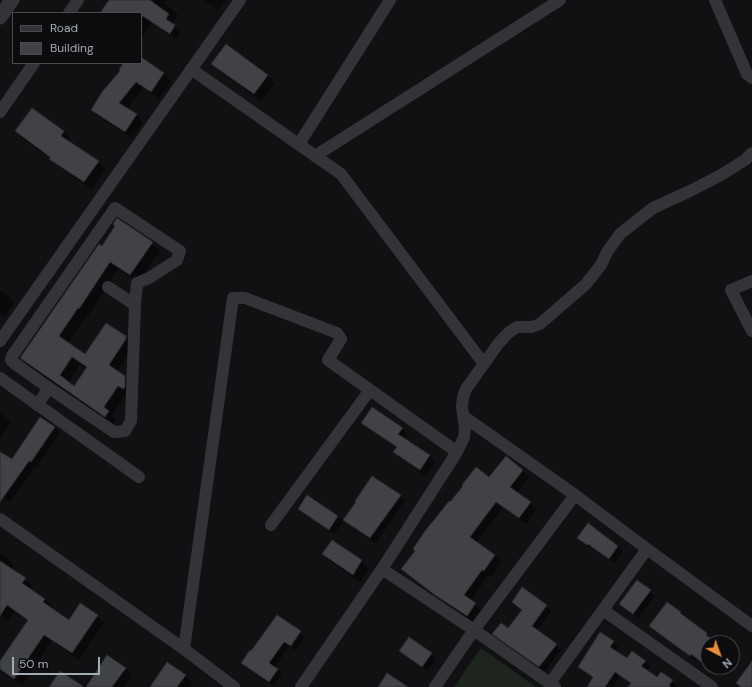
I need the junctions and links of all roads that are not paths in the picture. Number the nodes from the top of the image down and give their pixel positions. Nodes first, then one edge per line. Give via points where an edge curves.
1 (12, 0) edge
2 (78, 0) edge
3 (240, 0) edge
4 (390, 0) edge
5 (560, 0) edge
6 (715, 0) edge
7 (70, 12) edge
8 (0, 17) edge
9 (33, 64) edge
10 (191, 69) junction
11 (752, 78) edge
12 (0, 112) edge
13 (299, 144) junction
14 (752, 153) edge
15 (315, 156) junction
16 (100, 198) junction
17 (115, 208) junction
18 (752, 281) edge
19 (108, 287) dead end
20 (135, 305) junction
21 (752, 331) edge
22 (0, 341) edge
23 (484, 364) junction
24 (0, 378) edge
25 (49, 388) junction
26 (370, 390) junction
27 (65, 398) junction
28 (38, 405) junction
29 (53, 415) junction
30 (463, 416) junction
31 (457, 452) junction
32 (139, 477) dead end
33 (575, 495) junction
34 (0, 519) edge
35 (271, 525) dead end
36 (647, 549) junction
37 (382, 569) junction
38 (603, 610) junction
39 (752, 626) edge
40 (474, 630) junction
41 (184, 649) junction
42 (552, 685) edge
43 (234, 687) edge
44 (301, 687) edge
45 (435, 687) edge
46 (712, 687) edge

1 - 8 street
2 - 7 street
3 - 10 street
4 - 13 street
5 - 15 street
6 - 11 street via 747,74
9 - 12 street
10 - 13 street
10 - 16 street
13 - 15 street
14 - 23 street via 721,176 653,208 620,234 586,284 540,324 517,327 508,333
15 - 23 street via 341,174
16 - 17 street
16 - 22 street
17 - 20 street via 180,251 177,260 137,283
17 - 25 street via 12,356 11,360 14,363
18 - 21 street via 731,290
19 - 20 street
20 - 27 street via 131,421 124,431 114,432
23 - 30 street via 466,389 463,397
24 - 28 street
25 - 27 street
25 - 28 street
26 - 31 street
26 - 35 street
26 - 41 street via 328,360 341,339 337,333 245,298 234,298
27 - 29 street
28 - 29 street
29 - 32 street
30 - 31 street via 464,437
30 - 33 street
31 - 37 street
33 - 36 street
33 - 40 street
34 - 41 street
36 - 38 street
36 - 39 street
37 - 40 street
37 - 44 street
38 - 42 street
38 - 46 street
40 - 42 street
40 - 45 street
41 - 43 street

